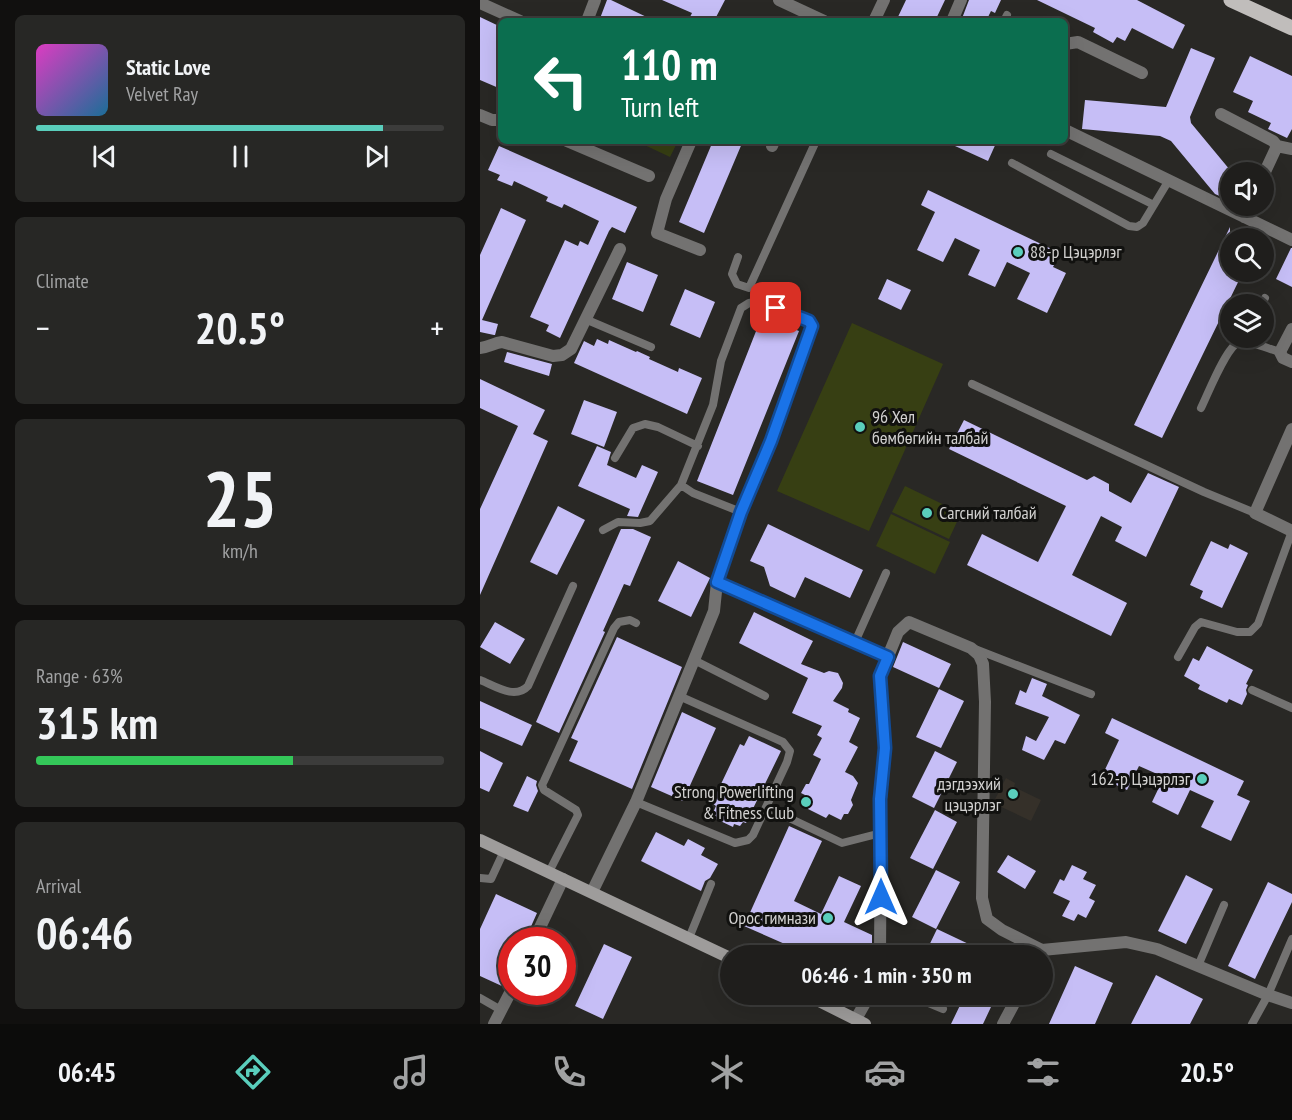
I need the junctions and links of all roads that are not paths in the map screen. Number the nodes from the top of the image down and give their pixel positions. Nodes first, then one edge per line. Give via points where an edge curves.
1 (595, 0) edge
2 (779, 0) edge
3 (884, 0) edge
4 (961, 0) edge
5 (1231, 0) edge
6 (480, 3) edge
7 (513, 18) edge
8 (588, 18) edge
9 (818, 18) edge
10 (875, 18) edge
11 (953, 18) edge
12 (1292, 28) edge
13 (1068, 44) edge
14 (1142, 74) dead end
15 (1221, 114) dead end
16 (480, 115) edge
17 (498, 120) edge
18 (1068, 131) edge
19 (574, 144) edge
20 (690, 144) edge
21 (815, 144) edge
22 (1277, 146) junction
23 (1292, 149) edge
24 (1051, 154) dead end
25 (1270, 162) edge
26 (1012, 163) dead end
27 (649, 176) dead end
28 (1169, 180) junction
29 (1220, 201) edge
30 (1154, 206) junction
31 (1254, 216) edge
32 (1292, 240) edge
33 (620, 249) dead end
34 (700, 250) dead end
35 (738, 257) dead end
36 (585, 319) junction
37 (1292, 329) edge
38 (651, 347) dead end
39 (480, 348) edge
40 (1232, 348) edge
41 (1270, 348) edge
42 (1280, 352) junction
43 (1292, 362) edge
44 (972, 384) dead end
45 (1201, 408) dead end
46 (1292, 429) edge
47 (698, 446) junction
48 (615, 458) dead end
49 (681, 485) junction
50 (741, 512) junction
51 (1255, 513) junction
52 (603, 530) dead end
53 (1292, 531) edge
54 (886, 573) dead end
55 (717, 582) junction
56 (573, 586) dead end
57 (636, 623) dead end
58 (855, 642) junction
59 (971, 648) junction
60 (888, 657) junction
61 (1178, 657) dead end
62 (694, 660) junction
63 (480, 680) edge
64 (1252, 690) dead end
65 (1091, 694) dead end
66 (679, 696) junction
67 (765, 696) dead end
68 (1292, 708) edge
69 (636, 802) junction
70 (766, 807) junction
71 (881, 833) junction
72 (480, 840) edge
73 (504, 851) junction
74 (549, 872) junction
75 (480, 878) edge
76 (563, 879) junction
77 (711, 884) dead end
78 (591, 892) junction
79 (1224, 905) dead end
80 (540, 927) edge
81 (689, 938) junction
82 (1292, 939) edge
83 (880, 945) edge
84 (1027, 945) edge
85 (1053, 951) edge
86 (720, 953) edge
87 (1198, 966) junction
88 (1268, 996) junction
89 (480, 998) edge
90 (1292, 1003) edge
91 (504, 1005) edge
92 (827, 1005) edge
93 (866, 1005) edge
94 (933, 1005) edge
95 (1013, 1005) edge
96 (942, 1009) dead end
97 (501, 1010) junction
98 (861, 1022) edge
99 (494, 1024) edge
100 (1003, 1024) edge
101 (1252, 1024) edge

1 - 8 street
2 - 9 street
3 - 10 street
4 - 11 street
5 - 12 main road
6 - 7 street
13 - 14 street via 1078,42
15 - 22 street
16 - 17 street
18 - 28 street
19 - 27 street
20 - 34 street via 657,233
21 - 35 lane via 749,288 737,284 732,274
22 - 23 street
22 - 25 street
24 - 30 lane
26 - 30 lane via 1129,226 1143,223
28 - 29 street
28 - 30 lane
31 - 32 street
33 - 36 street
36 - 38 lane
36 - 39 street via 571,349 562,355 502,342
37 - 42 street
40 - 45 lane
41 - 42 lane
42 - 43 street via 1282,358
44 - 51 lane
46 - 51 street
47 - 48 lane via 645,424 633,428
47 - 49 lane
47 - 50 lane via 713,405 721,361 741,308 760,301 809,321 812,326 803,353
49 - 50 lane
49 - 52 lane via 650,521 618,522
50 - 55 street
51 - 53 street
53 - 61 lane via 1258,624 1250,632 1237,632 1201,622
54 - 58 lane
55 - 58 lane
55 - 62 street via 714,610
56 - 63 lane via 524,691 507,691
57 - 74 lane via 619,622 614,628 542,785 578,814
58 - 60 lane
59 - 60 street via 909,622 898,632
59 - 65 lane
59 - 84 street via 983,664 985,702 982,898 987,919
60 - 71 street via 880,676 885,748
62 - 66 street
62 - 67 lane
64 - 68 lane
66 - 69 street
66 - 70 lane via 783,742 790,751
69 - 70 lane via 735,843 753,835
69 - 78 street
70 - 71 lane via 842,843
71 - 83 street
72 - 73 main road
73 - 74 main road
73 - 75 lane via 491,879
74 - 76 main road
76 - 78 main road
76 - 80 street
77 - 81 lane
78 - 81 main road
79 - 87 lane
81 - 86 main road
82 - 88 lane
85 - 87 street via 1126,942 1157,949
87 - 88 street
88 - 90 street
88 - 101 lane
89 - 97 lane
91 - 97 street
92 - 98 main road
93 - 98 street
94 - 96 lane
95 - 100 street
97 - 99 street

